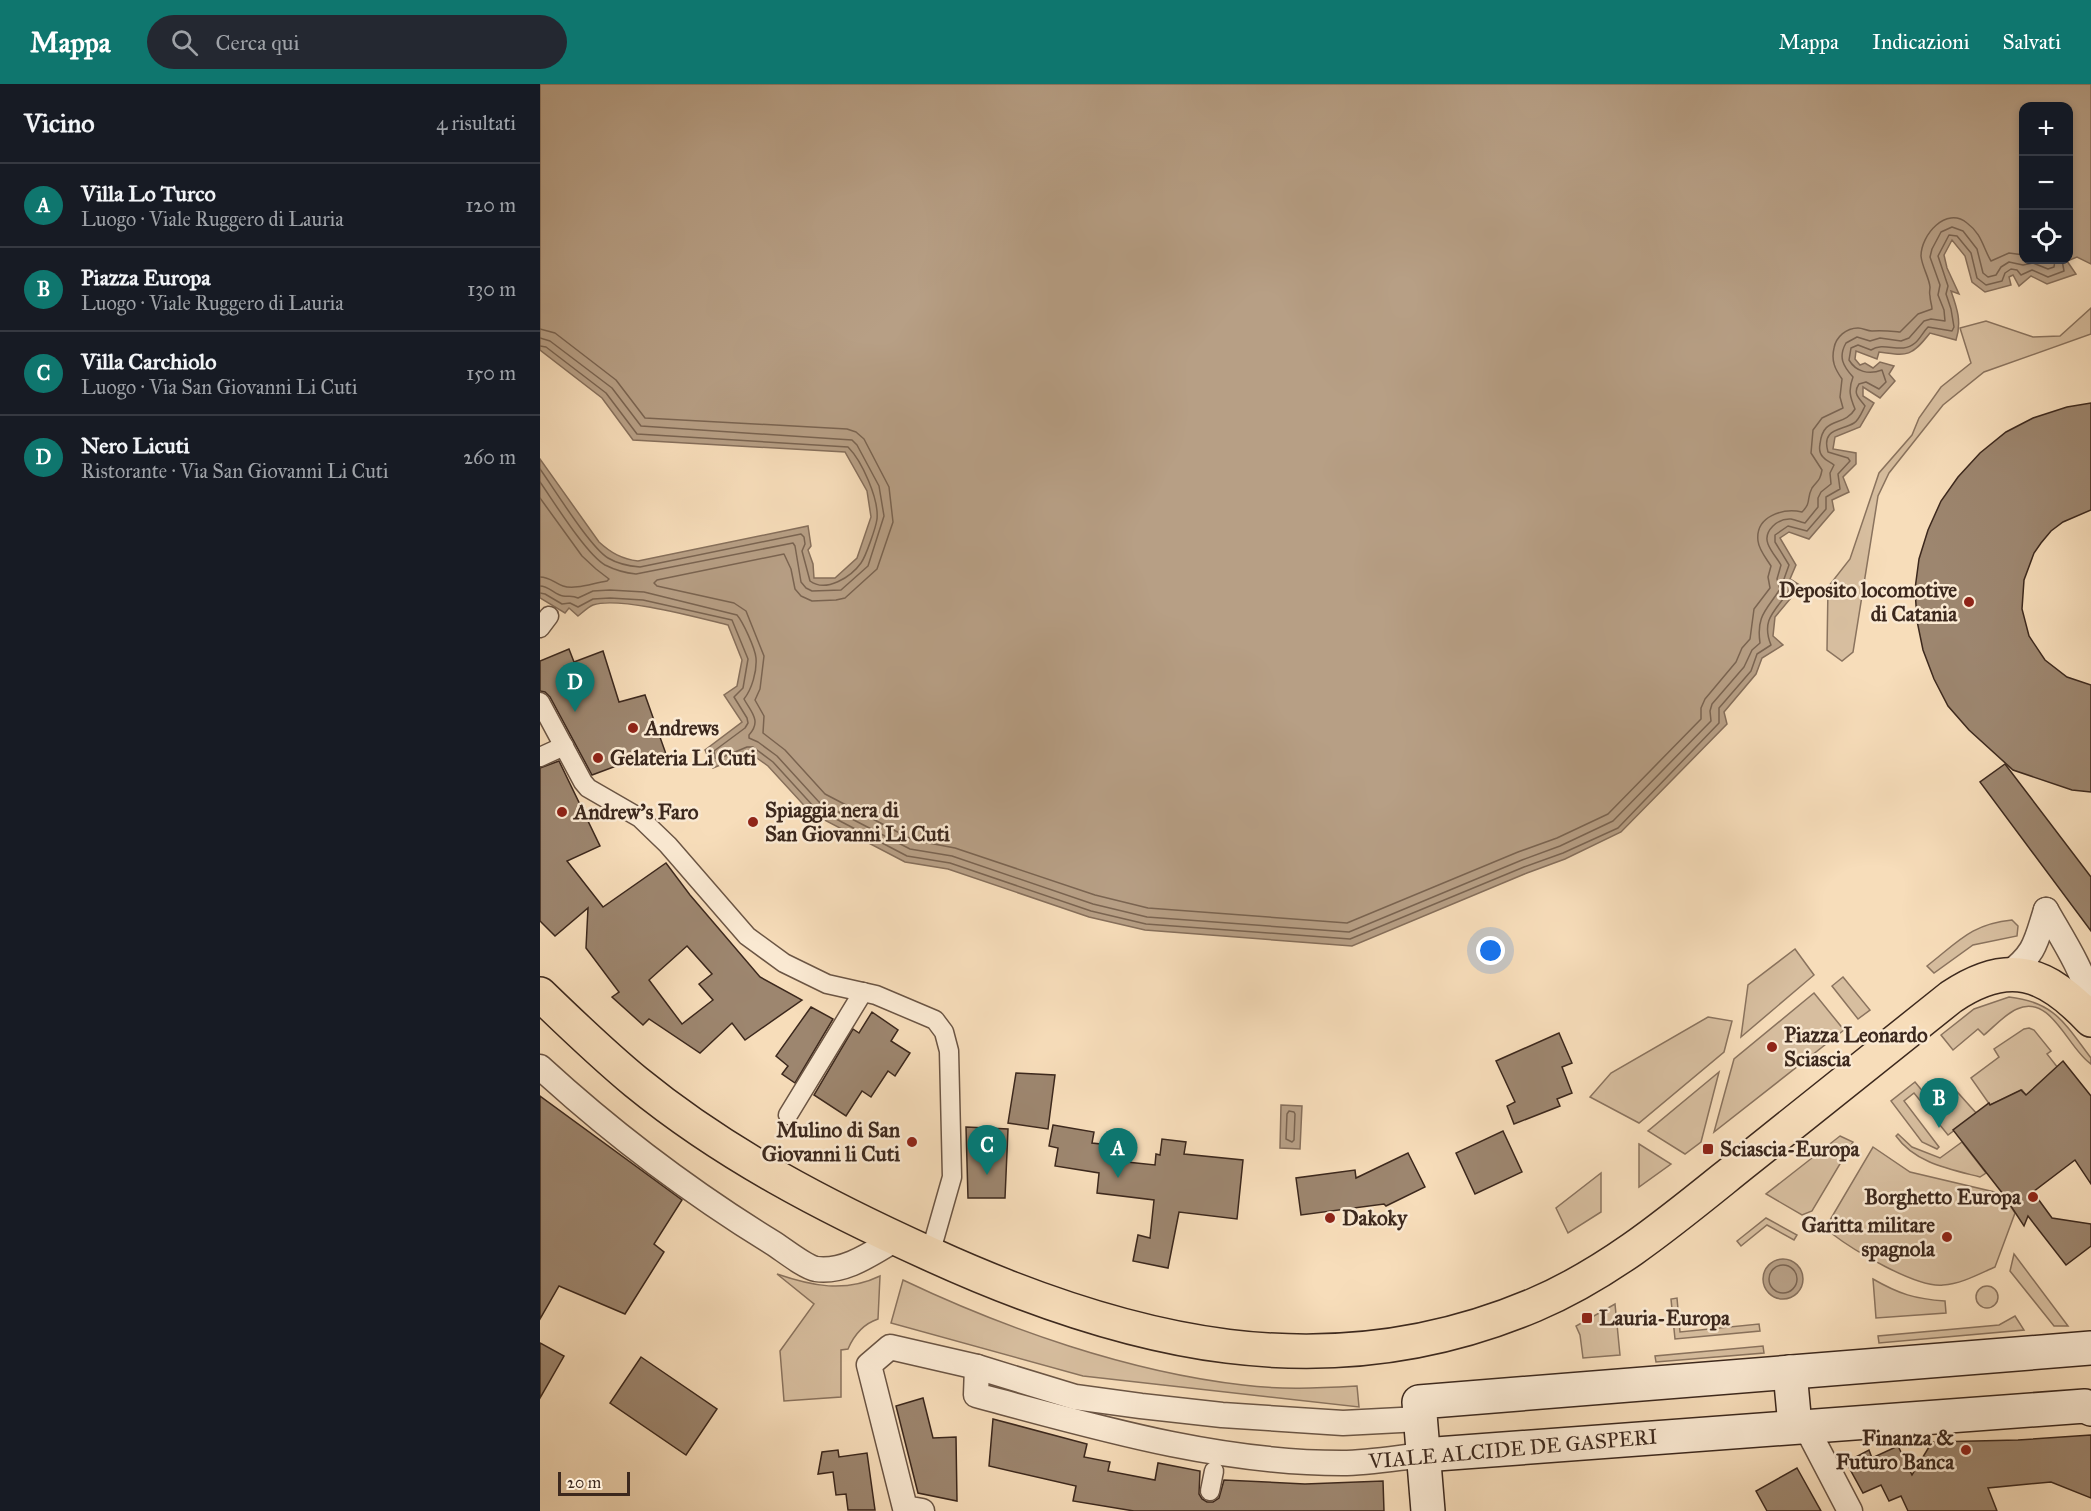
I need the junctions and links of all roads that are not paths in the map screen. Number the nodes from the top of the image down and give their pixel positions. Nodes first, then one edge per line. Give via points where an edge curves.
1 (540, 702) edge
2 (564, 746) junction
3 (540, 757) edge
4 (2008, 974) junction
5 (863, 992) junction
6 (540, 994) edge
7 (2091, 1002) edge
8 (2091, 1020) edge
9 (540, 1067) edge
10 (788, 1115) dead end
11 (896, 1239) junction
12 (930, 1254) junction
13 (2091, 1347) edge
14 (977, 1367) junction
15 (1790, 1372) junction
16 (2088, 1407) edge
17 (1420, 1410) junction
18 (1800, 1426) junction
19 (1423, 1455) junction
20 (1214, 1471) dead end
21 (1210, 1491) dead end
22 (914, 1509) edge
23 (1428, 1511) edge
24 (1851, 1511) edge

1 - 2 street
2 - 3 street
2 - 5 street via 588,788 640,818 747,936 784,963 827,984
4 - 7 street via 2024,962 2034,947 2046,910 2087,985
4 - 8 main road via 2050,984 2066,994
4 - 12 main road via 1970,984 1648,1239 1602,1270 1535,1305 1468,1330 1396,1346 1344,1351 1273,1352 1211,1346 1062,1308
5 - 10 street
5 - 12 street via 935,1020 944,1032 949,1051 952,1177
6 - 11 main road via 637,1083 703,1132 778,1179
9 - 11 street via 591,1113 721,1211 814,1269 837,1269
11 - 12 main road
13 - 15 main road, VIALE ALCIDE DE GASPERI
14 - 17 street, VIALE ALCIDE DE GASPERI via 1075,1396 1222,1416 1343,1424
14 - 19 street, VIALE ALCIDE DE GASPERI via 976,1395 1217,1453 1342,1463
14 - 22 street, VIALE ALCIDE DE GASPERI via 890,1347 869,1365
15 - 17 main road, VIALE ALCIDE DE GASPERI
15 - 18 main road
16 - 18 main road, VIALE ALCIDE DE GASPERI
17 - 19 main road
18 - 19 main road, VIALE ALCIDE DE GASPERI
18 - 24 street
19 - 23 main road
20 - 21 street

